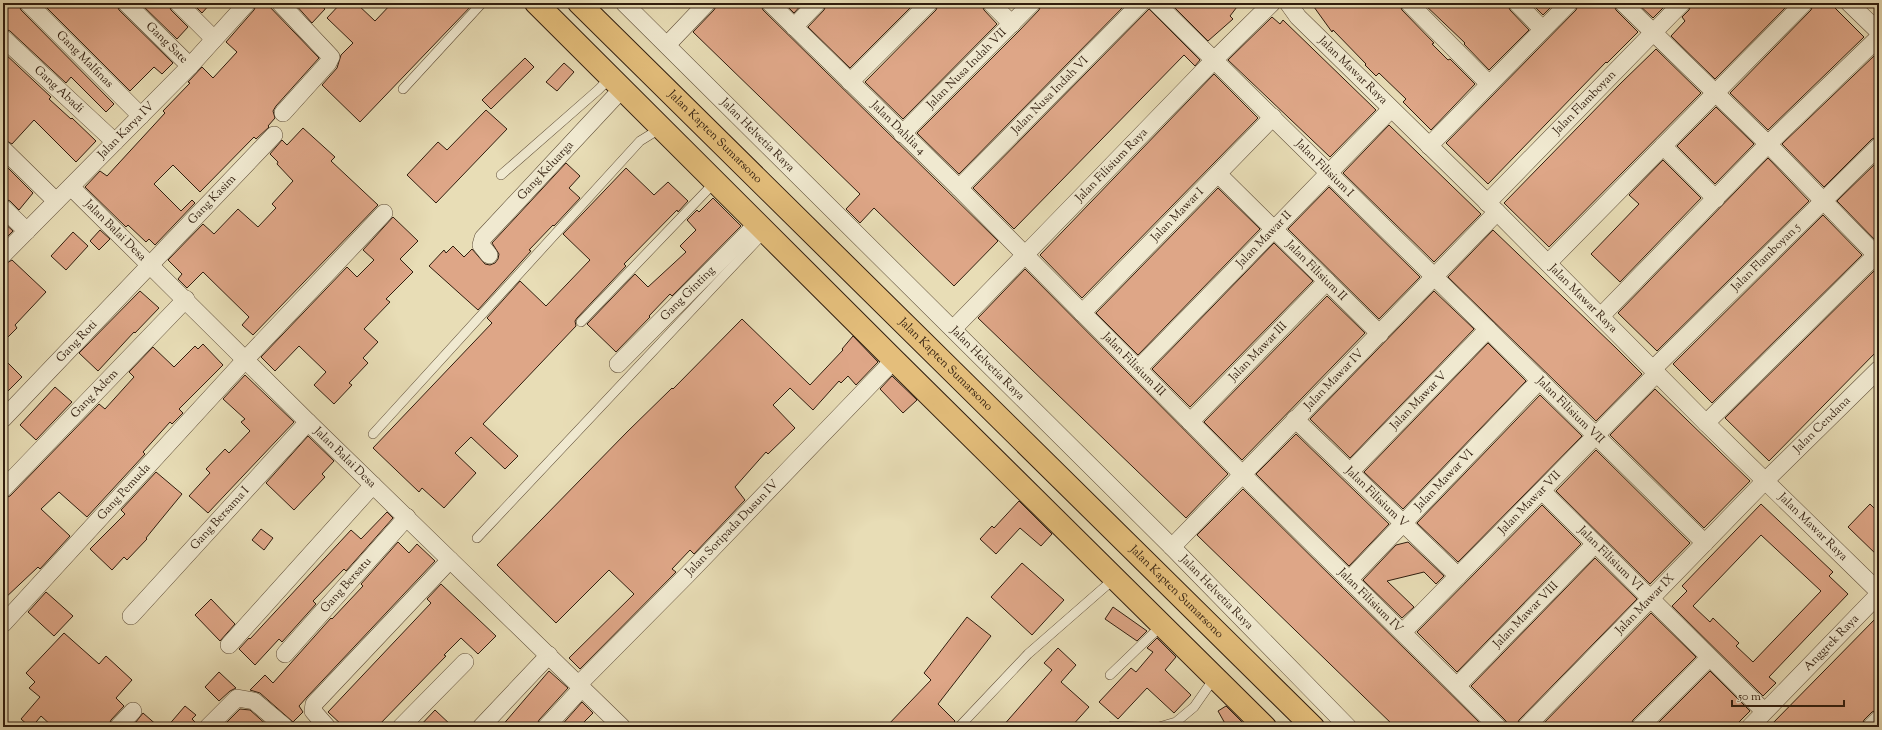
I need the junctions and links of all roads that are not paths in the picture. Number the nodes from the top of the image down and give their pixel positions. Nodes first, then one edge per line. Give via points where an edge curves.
1 (28, 3) edge
2 (126, 3) edge
3 (178, 3) edge
4 (247, 3) edge
5 (280, 3) edge
6 (482, 3) edge
7 (536, 3) edge
8 (579, 3) edge
9 (624, 3) edge
10 (707, 3) edge
11 (770, 3) edge
12 (818, 3) edge
13 (929, 3) edge
14 (991, 3) edge
15 (1032, 3) edge
16 (1141, 3) edge
17 (1156, 3) edge
18 (1272, 3) edge
19 (1288, 3) edge
20 (1409, 3) edge
21 (1516, 3) edge
22 (1569, 3) edge
23 (1623, 3) edge
24 (1682, 3) edge
25 (1804, 3) edge
26 (1849, 3) edge
27 (1012, 24) junction
28 (794, 27) junction
29 (1542, 29) junction
30 (1653, 32) junction
31 (1879, 32) edge
32 (1879, 37) edge
33 (3, 38) edge
34 (214, 39) junction
35 (667, 46) junction
36 (1214, 60) junction
37 (190, 66) junction
38 (850, 82) junction
39 (617, 83) junction
40 (1489, 84) junction
41 (403, 89) dead end
42 (1716, 92) junction
43 (1391, 108) junction
44 (283, 112) dead end
45 (140, 116) junction
46 (1273, 117) junction
47 (662, 128) junction
48 (902, 134) junction
49 (274, 135) dead end
50 (115, 142) junction
51 (1768, 144) junction
52 (1429, 146) junction
53 (1663, 146) junction
54 (1879, 147) edge
55 (3, 149) edge
56 (1330, 173) junction
57 (1218, 174) junction
58 (501, 175) dead end
59 (715, 182) junction
60 (70, 187) junction
61 (959, 188) junction
62 (1716, 199) junction
63 (1824, 200) junction
64 (56, 201) junction
65 (1492, 207) junction
66 (3, 208) edge
67 (384, 213) dead end
68 (761, 228) junction
69 (1273, 228) junction
70 (27, 231) junction
71 (3, 255) edge
72 (489, 255) dead end
73 (1025, 256) junction
74 (1878, 256) edge
75 (1548, 263) junction
76 (151, 265) junction
77 (1435, 277) junction
78 (1327, 281) junction
79 (186, 299) junction
80 (1082, 313) junction
81 (1601, 316) junction
82 (581, 322) dead end
83 (953, 329) junction
84 (1488, 329) junction
85 (1380, 334) junction
86 (245, 360) junction
87 (618, 364) dead end
88 (889, 364) junction
89 (1879, 368) edge
90 (1138, 369) junction
91 (1655, 371) junction
92 (1540, 380) junction
93 (3, 419) edge
94 (1295, 419) junction
95 (308, 422) junction
96 (1190, 422) junction
97 (1706, 423) junction
98 (373, 434) dead end
99 (1596, 436) junction
100 (1033, 450) junction
101 (1350, 472) junction
102 (1010, 474) junction
103 (1242, 474) junction
104 (1765, 481) junction
105 (373, 485) junction
106 (3, 489) edge
107 (1542, 491) junction
108 (407, 517) junction
109 (1403, 523) junction
110 (477, 538) dead end
111 (1595, 544) junction
112 (1705, 544) junction
113 (1172, 547) junction
114 (450, 560) junction
115 (1458, 576) junction
116 (1115, 578) junction
117 (1349, 580) junction
118 (1879, 593) edge
119 (1650, 599) junction
120 (131, 616) dead end
121 (3, 624) edge
122 (1162, 625) junction
123 (1402, 632) junction
124 (229, 645) dead end
125 (285, 654) dead end
126 (549, 655) junction
127 (1708, 658) junction
128 (465, 662) dead end
129 (1110, 675) dead end
130 (1214, 677) junction
131 (1457, 686) junction
132 (580, 687) junction
133 (133, 711) dead end
134 (1764, 711) junction
135 (1879, 719) edge
136 (1112, 726) dead end
137 (118, 727) edge
138 (208, 727) edge
139 (284, 727) edge
140 (327, 727) edge
141 (401, 727) edge
142 (481, 727) edge
143 (546, 727) edge
144 (622, 727) edge
145 (959, 727) edge
146 (1142, 727) edge
147 (1159, 727) edge
148 (1265, 727) edge
149 (1313, 727) edge
150 (1348, 727) edge
151 (1498, 727) edge
152 (1526, 727) edge
153 (1640, 727) edge
154 (1750, 727) edge
155 (1871, 727) edge

1 - 45 street, Gang Malfinas
2 - 37 street, Gang Sate
3 - 34 street
4 - 34 street, Jalan Karya IV
5 - 44 street via 331,57
6 - 41 lane
7 - 39 highway
8 - 100 highway, Jalan Kapten Sumarsono
9 - 35 street, Jalan Helvetia Raya
10 - 35 street
11 - 28 street, Jalan Dahlia 4
12 - 28 street
13 - 38 street
14 - 27 street
15 - 27 street, Jalan Nusa Indah VII
16 - 61 street, Jalan Nusa Indah VI
17 - 36 street, Jalan Filisium I
18 - 36 street, Jalan Filisium Raya
19 - 43 street, Jalan Mawar Raya via 1298,17
20 - 40 street
21 - 29 street
22 - 29 street
23 - 30 street
24 - 30 street, Jalan Flamboyan
25 - 42 street
26 - 31 street
27 - 48 street, Jalan Nusa Indah VII
28 - 38 street, Jalan Dahlia 4
29 - 40 street
30 - 42 street
30 - 65 street, Jalan Flamboyan
32 - 51 street
33 - 50 street, Gang Abadi
34 - 37 street, Jalan Karya IV
35 - 83 street, Jalan Helvetia Raya
36 - 46 street, Jalan Filisium I
36 - 73 street, Jalan Filisium Raya
37 - 45 street, Jalan Karya IV
38 - 48 street, Jalan Dahlia 4
39 - 47 highway
39 - 58 lane via 598,90
39 - 72 street, Gang Keluarga via 483,238 481,245
40 - 52 street
42 - 51 street
42 - 53 street
43 - 52 street, Jalan Mawar Raya
43 - 56 street, Jalan Mawar II
45 - 50 street, Jalan Karya IV
46 - 56 street, Jalan Filisium I
46 - 57 street, Jalan Mawar I
47 - 59 highway
47 - 98 lane via 640,140
48 - 61 street, Jalan Dahlia 4
49 - 76 street, Gang Kasim
50 - 60 street, Jalan Karya IV
51 - 62 street
51 - 63 street
52 - 65 street, Jalan Mawar Raya
53 - 62 street
53 - 75 street
54 - 63 street, Jalan Flamboyan 5
55 - 64 street
56 - 69 street, Jalan Mawar II
56 - 77 street, Jalan Filisium I
57 - 69 street, Jalan Filisium II
57 - 80 street, Jalan Mawar I
59 - 68 highway
59 - 82 lane
60 - 64 street, Jalan Karya IV
60 - 76 street, Jalan Balai Desa
61 - 73 street, Jalan Dahlia 4
62 - 81 street
63 - 74 street
63 - 91 street, Jalan Flamboyan 5
64 - 70 street, Jalan Karya IV
65 - 75 street, Jalan Mawar Raya
65 - 77 street, Jalan Mawar IV
66 - 70 street
67 - 86 street, Gang Pemuda
68 - 87 street, Gang Ginting
68 - 88 highway
68 - 110 lane
69 - 78 street, Jalan Filisium II
69 - 90 street, Jalan Mawar II
70 - 71 street, Jalan Karya IV
73 - 80 street, Jalan Filisium III
73 - 83 street, Jalan Filisium Raya
74 - 97 street
75 - 81 street, Jalan Mawar Raya
76 - 79 street, Jalan Balai Desa
76 - 93 street, Gang Roti
77 - 84 street, Jalan Filisium VII
77 - 85 street, Jalan Mawar IV
78 - 85 street, Jalan Filisium II
78 - 96 street, Jalan Mawar III
79 - 86 street, Jalan Balai Desa
79 - 106 street, Gang Adem
80 - 90 street, Jalan Filisium III
81 - 91 street, Jalan Mawar Raya
83 - 113 street, Jalan Helvetia Raya
84 - 92 street, Jalan Filisium VII
84 - 101 street, Jalan Mawar V
85 - 94 street, Jalan Mawar IV
86 - 95 street, Jalan Balai Desa
86 - 121 street, Gang Pemuda
88 - 102 highway
88 - 132 street, Jalan Soripada Dusun IV
89 - 104 street, Jalan Cendana
90 - 96 street, Jalan Filisium III
91 - 97 street, Jalan Mawar Raya
91 - 99 street, Jalan Mawar VII
92 - 99 street, Jalan Filisium VII
92 - 109 street, Jalan Mawar VI
94 - 101 street, Jalan Filisium V
94 - 103 street, Jalan Mawar IV
95 - 105 street, Jalan Balai Desa
95 - 120 street, Gang Bersama I
96 - 103 street, Jalan Filisium III
97 - 104 street, Jalan Mawar Raya
99 - 107 street, Jalan Mawar VII
99 - 112 street, Jalan Filisium VII
100 - 102 highway
100 - 149 highway, Jalan Kapten Sumarsono
101 - 109 street, Jalan Filisium V
102 - 116 highway
103 - 113 street, Jalan Mawar IV
103 - 117 street, Jalan Filisium IV
104 - 112 street, Jalan Mawar IX
104 - 118 street, Jalan Mawar Raya
105 - 108 street, Jalan Balai Desa
105 - 124 street
107 - 111 street, Jalan Filisium VI
107 - 115 street, Jalan Mawar VII
108 - 114 street, Jalan Balai Desa
108 - 125 street, Gang Bersatu
109 - 115 street, Jalan Filisium V
109 - 117 street, Jalan Mawar VI
111 - 119 street, Jalan Filisium VI
111 - 131 street, Jalan Mawar VIII
112 - 119 street, Jalan Mawar IX
113 - 150 street, Jalan Helvetia Raya
114 - 126 street, Jalan Balai Desa
114 - 140 street via 314,704 313,711
115 - 123 street, Jalan Mawar VII
116 - 122 highway
116 - 145 lane via 1028,654
117 - 123 street, Jalan Filisium IV
118 - 134 street, Anggrek Raya
119 - 127 street, Jalan Filisium VI
119 - 152 street, Jalan Mawar IX
122 - 129 lane
122 - 130 highway
123 - 131 street, Jalan Filisium IV
126 - 132 street, Jalan Balai Desa
126 - 142 street
127 - 134 street, Jalan Filisium VI
127 - 153 street
128 - 141 street
130 - 147 lane via 1194,707 1176,722
130 - 148 highway
131 - 151 street, Jalan Filisium IV
132 - 143 street, Jalan Soripada Dusun IV
132 - 144 street, Jalan Balai Desa
133 - 137 street
134 - 154 street, Anggrek Raya
135 - 155 street
136 - 146 lane
138 - 139 street via 238,698 254,701

